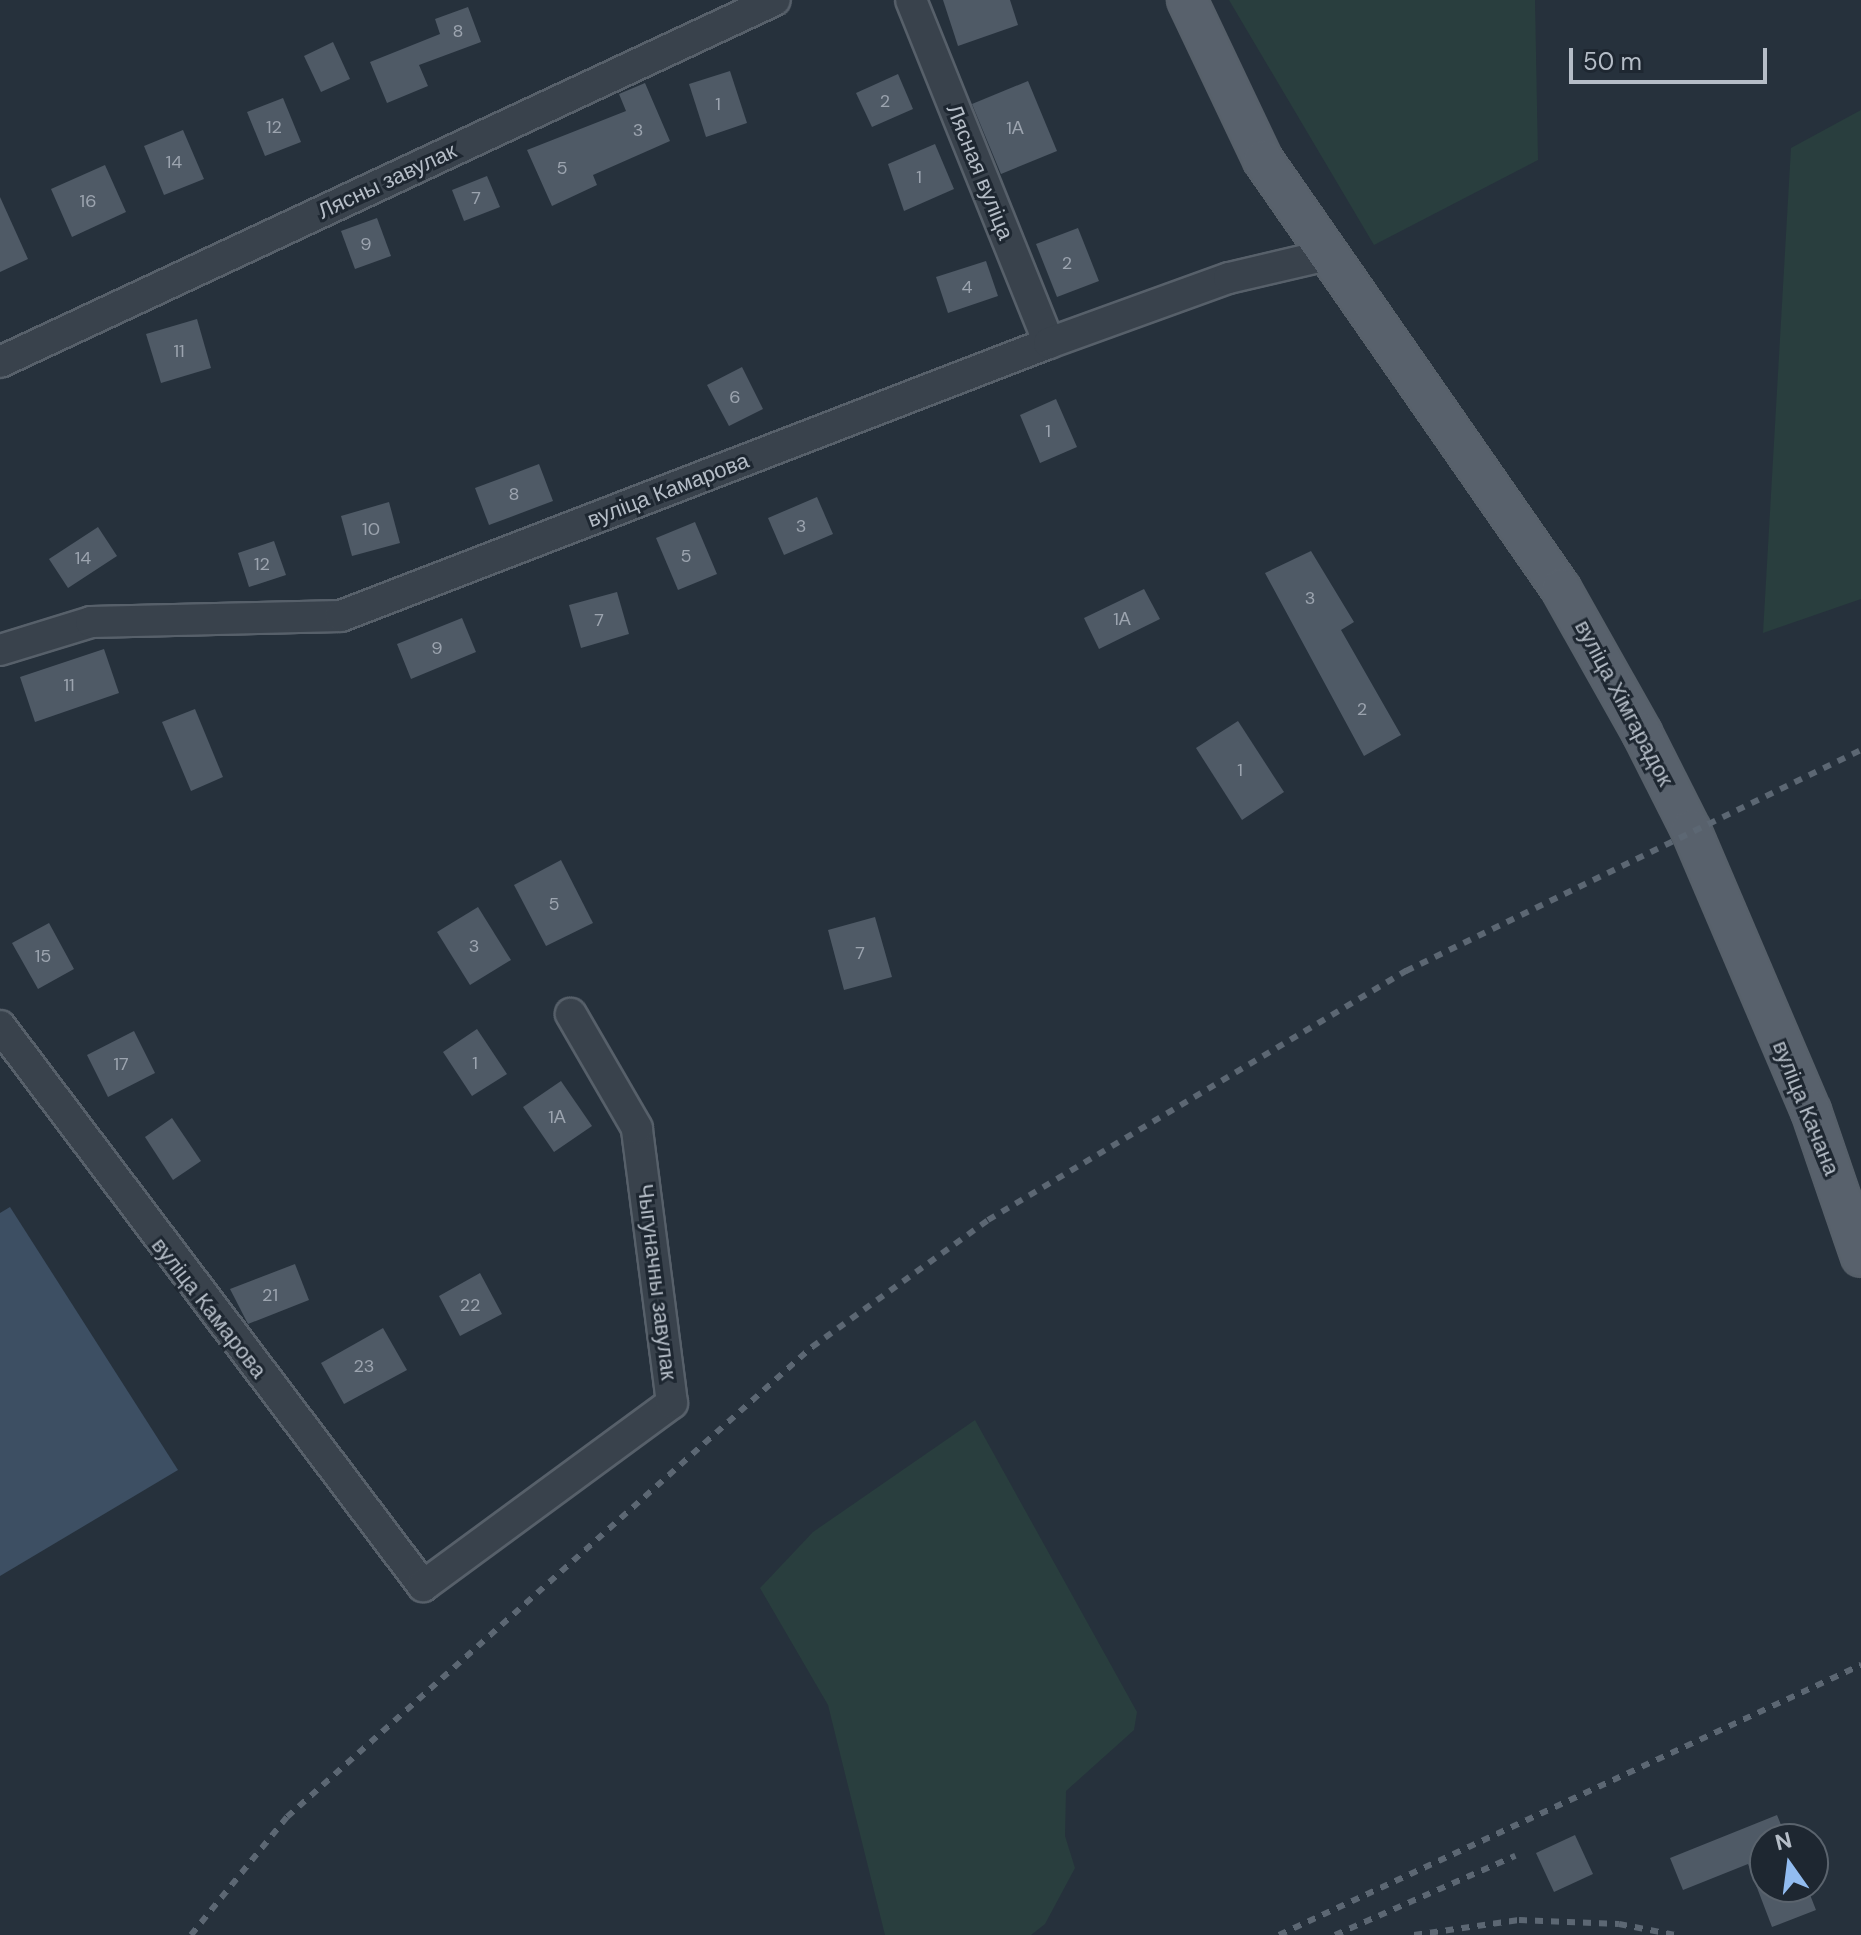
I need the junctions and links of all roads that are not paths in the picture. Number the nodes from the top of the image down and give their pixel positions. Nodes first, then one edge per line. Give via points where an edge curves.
1 (775, 0) edge
2 (911, 0) edge
3 (1187, 0) edge
4 (1323, 256) junction
5 (1049, 343) junction
6 (0, 362) edge
7 (0, 650) edge
8 (1764, 1005) joint
9 (571, 1014) dead end
10 (0, 1026) edge
11 (1861, 1257) edge
12 (423, 1586) joint

1 - 6 street, Лясны завулак
2 - 5 street, Лясная вуліца
3 - 4 main road, вуліца Хімгарадок via 1263,160
4 - 5 street, вуліца Камарова via 1229,278
4 - 8 main road, вуліца Хімгарадок via 1561,589 1691,830
5 - 7 street, вуліца Камарова via 341,616 91,622
8 - 11 main road, вуліца Качана via 1811,1111
9 - 12 street, Чыгуначны завулак via 637,1128 672,1403
10 - 12 street, вуліца Камарова via 76,1135

